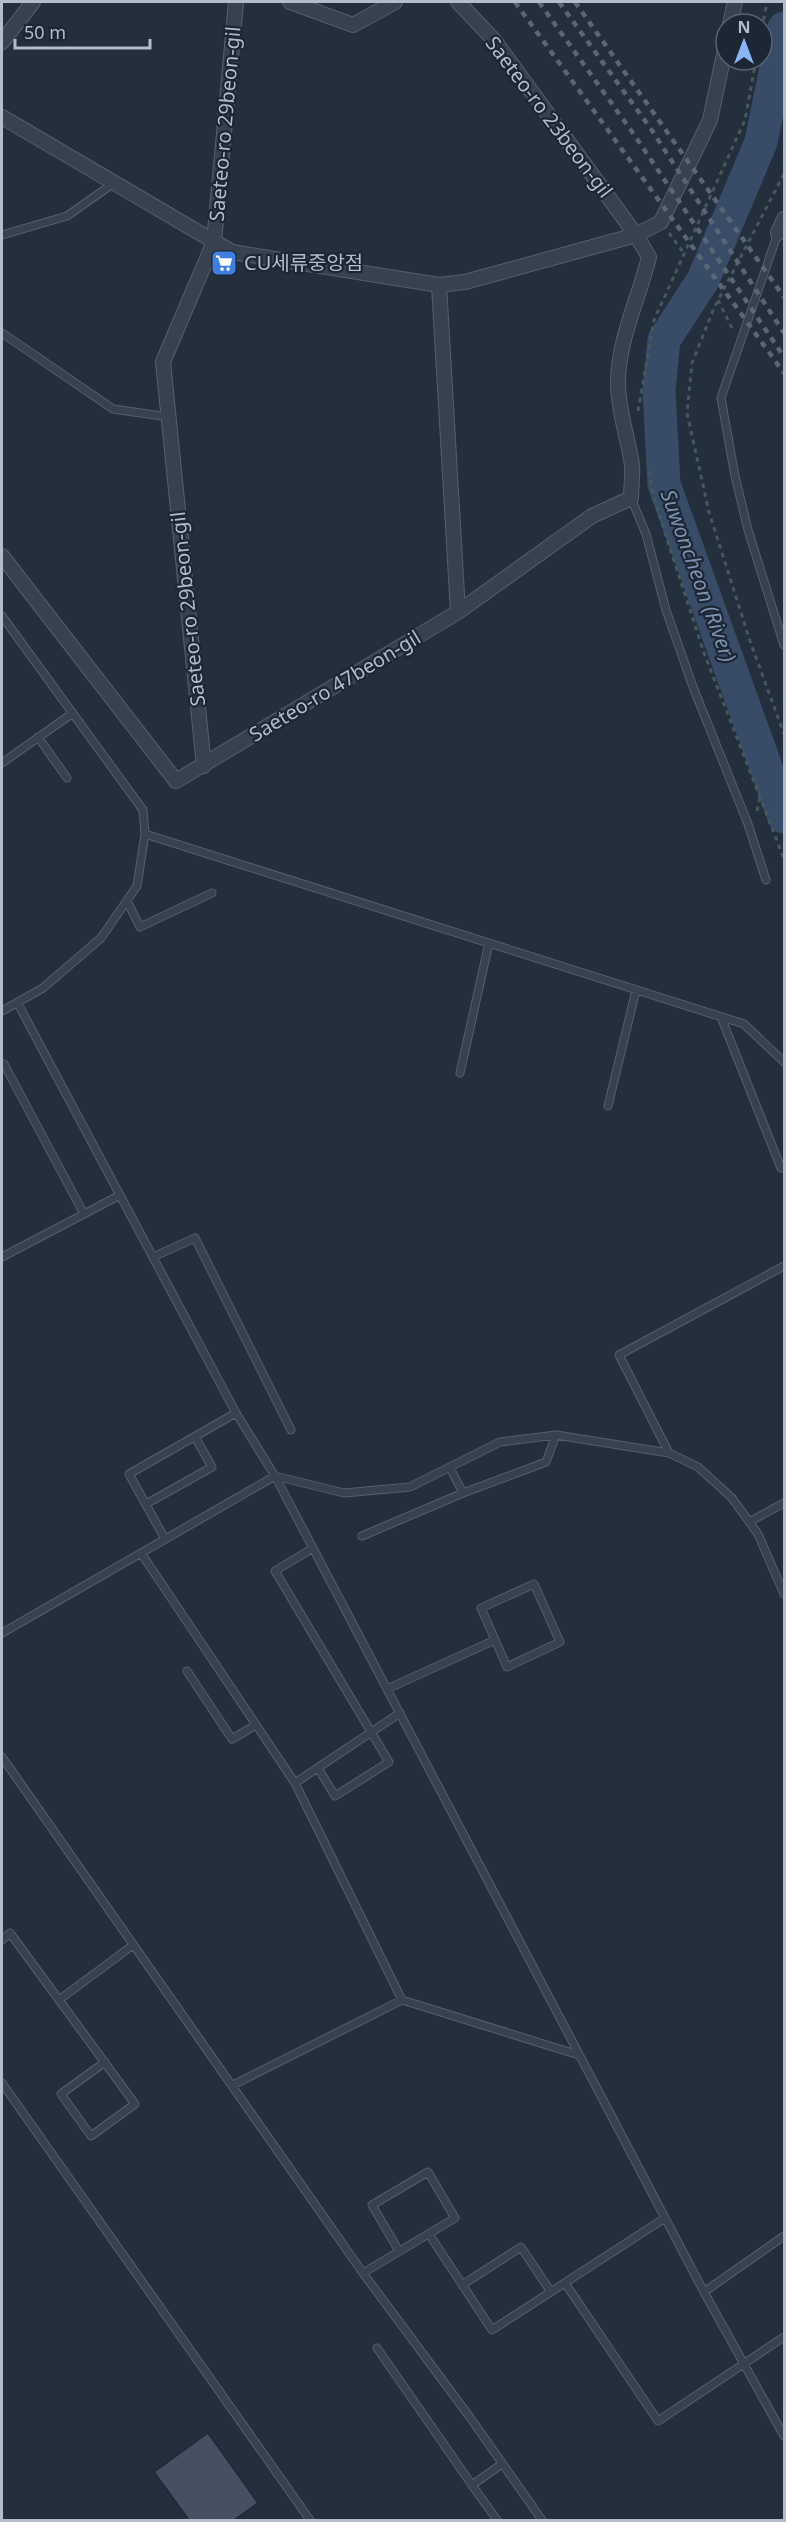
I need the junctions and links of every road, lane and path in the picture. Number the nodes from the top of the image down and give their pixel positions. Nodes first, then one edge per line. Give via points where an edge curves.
1 (33, 2) edge
2 (236, 2) edge
3 (290, 2) edge
4 (395, 2) edge
5 (458, 2) edge
6 (2, 42) edge
7 (720, 72) edge
8 (754, 72) edge
9 (2, 117) edge
10 (114, 183) junction
11 (784, 219) edge
12 (778, 233) joint
13 (2, 235) edge
14 (636, 235) junction
15 (674, 240) dead end
16 (214, 242) junction
17 (683, 252) junction
18 (439, 285) junction
19 (718, 300) dead end
20 (2, 333) edge
21 (739, 346) junction
22 (637, 414) dead end
23 (168, 417) junction
24 (649, 469) dead end
25 (631, 498) junction
26 (2, 556) edge
27 (458, 612) junction
28 (2, 616) edge
29 (784, 645) edge
30 (73, 713) junction
31 (38, 737) junction
32 (2, 763) edge
33 (204, 766) junction
34 (67, 778) dead end
35 (145, 834) junction
36 (784, 860) edge
37 (766, 880) dead end
38 (212, 893) dead end
39 (127, 901) junction
40 (489, 943) junction
41 (636, 990) junction
42 (17, 1002) junction
43 (2, 1011) edge
44 (722, 1017) junction
45 (784, 1062) edge
46 (2, 1065) edge
47 (460, 1073) dead end
48 (608, 1106) dead end
49 (781, 1168) dead end
50 (120, 1195) junction
51 (84, 1214) junction
52 (2, 1257) edge
53 (153, 1257) junction
54 (784, 1266) edge
55 (236, 1413) junction
56 (291, 1430) dead end
57 (556, 1435) junction
58 (195, 1437) junction
59 (669, 1453) junction
60 (450, 1468) junction
61 (275, 1476) junction
62 (463, 1493) junction
63 (784, 1503) edge
64 (146, 1504) junction
65 (749, 1522) junction
66 (363, 1536) dead end
67 (165, 1539) junction
68 (313, 1548) junction
69 (141, 1553) junction
70 (784, 1594) edge
71 (2, 1633) edge
72 (495, 1640) junction
73 (187, 1671) dead end
74 (387, 1689) junction
75 (400, 1713) junction
76 (256, 1725) junction
77 (371, 1732) junction
78 (2, 1757) edge
79 (318, 1768) junction
80 (295, 1783) junction
81 (2, 1940) edge
82 (133, 1946) junction
83 (59, 2000) junction
84 (402, 2000) junction
85 (579, 2055) junction
86 (105, 2062) junction
87 (2, 2083) edge
88 (233, 2085) junction
89 (665, 2218) junction
90 (429, 2234) junction
91 (784, 2236) edge
92 (399, 2252) junction
93 (363, 2273) junction
94 (565, 2283) junction
95 (462, 2285) junction
96 (551, 2292) junction
97 (704, 2292) junction
98 (784, 2337) edge
99 (377, 2348) dead end
100 (744, 2364) junction
101 (784, 2433) edge
102 (502, 2464) junction
103 (472, 2484) junction
104 (310, 2520) edge
105 (497, 2520) edge
106 (542, 2520) edge

1 - 6 street
2 - 16 street, Saeteo-ro 29beon-gil
3 - 4 street via 353,25
5 - 14 street, Saeteo-ro 23beon-gil via 494,40
7 - 14 street via 710,120 661,222
8 - 17 path via 745,120
9 - 10 street
10 - 13 lane via 67,216
10 - 16 street
11 - 12 street
12 - 21 lane
14 - 18 street via 465,282
14 - 25 street, Saeteo-ro 23beon-gil via 650,257 622,345 618,383 632,465
15 - 17 path
16 - 18 street via 232,252
16 - 23 street, Saeteo-ro 29beon-gil via 163,362
17 - 22 path via 654,320
18 - 27 street
19 - 21 path
20 - 23 lane via 113,409
21 - 29 lane via 721,398 724,420 748,530
23 - 33 street, Saeteo-ro 29beon-gil
24 - 36 path via 704,653
25 - 27 street, Saeteo-ro 47beon-gil via 592,516
25 - 37 lane via 646,534 666,610 693,687
26 - 33 street, Saeteo-ro 47beon-gil via 176,781
27 - 33 street, Saeteo-ro 47beon-gil
28 - 30 lane
30 - 31 lane
30 - 35 lane via 143,810
31 - 32 lane
31 - 34 lane
35 - 39 lane via 137,886
35 - 40 lane
38 - 39 lane via 140,927
39 - 42 lane via 101,938 44,988
40 - 41 lane
40 - 47 lane
41 - 44 lane
41 - 48 lane
42 - 43 lane
42 - 50 lane
44 - 45 lane via 744,1024
44 - 49 lane
46 - 51 lane
50 - 51 lane
50 - 53 lane
51 - 52 lane
53 - 55 lane
53 - 56 lane via 195,1238
54 - 59 lane via 619,1355
55 - 58 lane
55 - 61 lane
57 - 59 lane
57 - 60 lane via 500,1442
57 - 62 lane via 546,1462
58 - 64 lane via 129,1474
58 - 64 lane via 212,1467
59 - 65 lane via 698,1467 732,1498
60 - 61 lane via 410,1487 344,1493
60 - 62 lane
61 - 67 lane
61 - 68 lane
62 - 66 lane
63 - 65 lane
64 - 67 lane
65 - 70 lane
67 - 69 lane
68 - 74 lane
68 - 77 lane via 275,1571
69 - 71 lane
69 - 76 lane
72 - 72 lane via 507,1667 561,1642 534,1584 481,1608
72 - 74 lane
73 - 76 lane via 232,1739
74 - 75 lane
75 - 77 lane
75 - 85 lane
76 - 80 lane
77 - 79 lane
77 - 79 lane via 390,1762 335,1796
78 - 82 lane
79 - 80 lane
80 - 84 lane
81 - 83 lane via 10,1933
82 - 83 lane
82 - 88 lane
83 - 86 lane
84 - 85 lane
84 - 88 lane
85 - 89 lane
86 - 86 lane via 135,2104 91,2136 61,2094
87 - 104 lane
88 - 93 lane
89 - 94 lane
89 - 97 lane
90 - 92 lane
90 - 92 lane via 455,2218 428,2172 372,2205
90 - 95 lane
91 - 97 lane
92 - 93 lane
93 - 102 lane
94 - 96 lane
94 - 100 lane via 658,2421
95 - 96 lane via 521,2247
95 - 96 lane via 492,2330
97 - 100 lane
98 - 100 lane
99 - 103 lane
100 - 101 lane
102 - 103 lane
102 - 106 lane
103 - 105 lane

